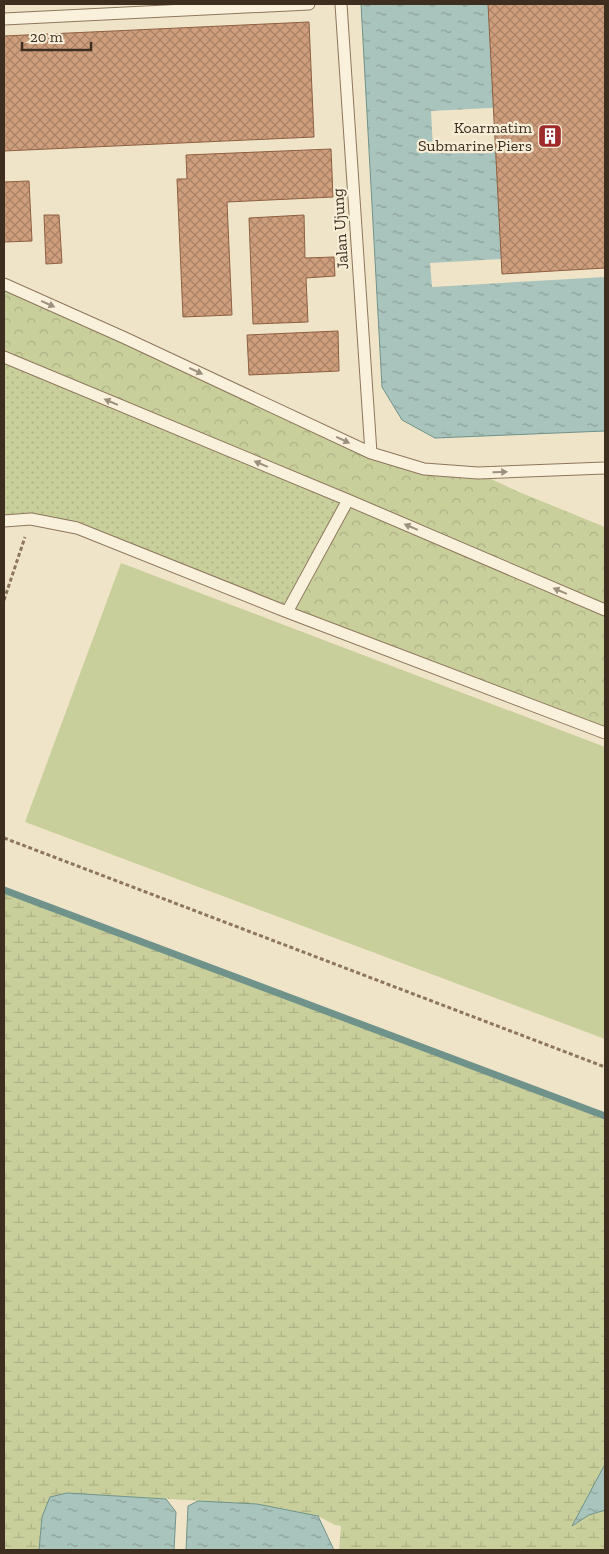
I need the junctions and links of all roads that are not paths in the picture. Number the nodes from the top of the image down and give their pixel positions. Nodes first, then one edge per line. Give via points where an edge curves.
1 (309, 4) edge
2 (341, 4) edge
3 (4, 19) edge
4 (4, 284) edge
5 (4, 357) edge
6 (371, 453) junction
7 (605, 468) edge
8 (348, 500) junction
9 (4, 521) edge
10 (605, 610) edge
11 (287, 612) junction
12 (605, 733) edge

1 - 3 lane
2 - 6 lane, Jalan Ujung
4 -> 6 lane
8 -> 5 lane
6 -> 7 lane via 424,469 478,473
10 -> 8 lane
8 - 11 lane
9 - 11 lane via 31,519 76,528
11 - 12 lane

